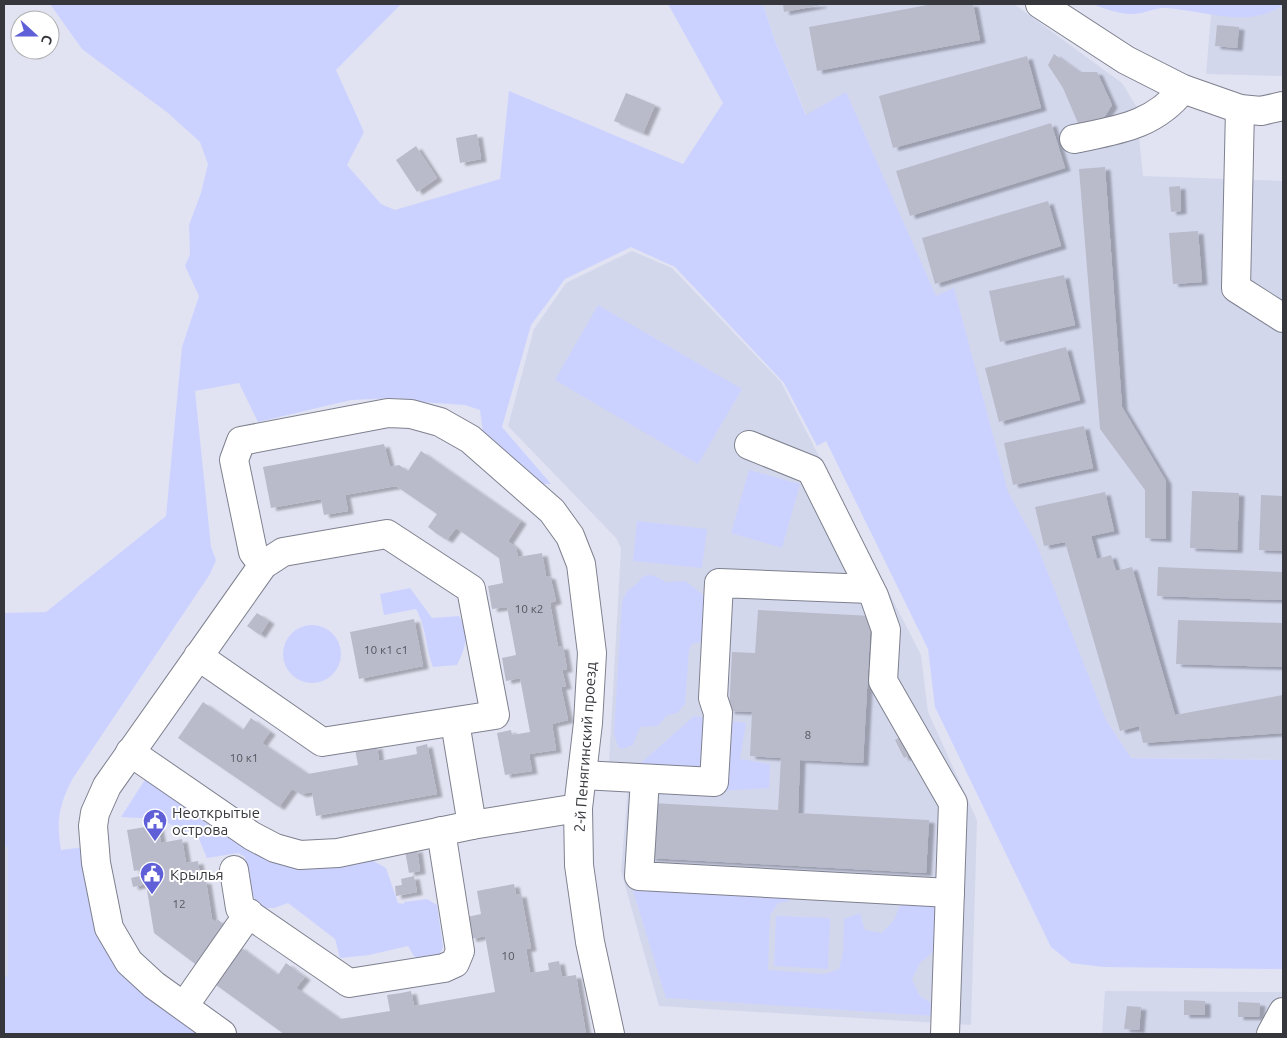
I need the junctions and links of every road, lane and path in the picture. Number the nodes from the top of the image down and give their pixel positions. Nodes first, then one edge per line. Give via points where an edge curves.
1 (1040, 4) edge
2 (1183, 88) junction
3 (1283, 106) edge
4 (1240, 109) junction
5 (1074, 139) dead end
6 (1283, 318) edge
7 (749, 445) dead end
8 (263, 565) junction
9 (870, 589) junction
10 (198, 656) junction
11 (455, 722) junction
12 (130, 752) junction
13 (582, 775) junction
14 (644, 778) junction
15 (578, 808) junction
16 (472, 825) junction
17 (441, 831) junction
18 (234, 870) dead end
19 (950, 893) junction
20 (248, 913) junction
21 (184, 1006) junction
22 (1283, 1012) edge
23 (222, 1034) edge
24 (610, 1034) edge
25 (945, 1034) edge
26 (1272, 1034) edge

1 - 2 street via 1126,60
2 - 4 street
2 - 5 street via 1171,104 1151,119
3 - 4 street via 1261,111
4 - 6 street via 1236,288
7 - 9 street via 811,470
8 - 10 street
8 - 11 street via 283,552 387,534 471,589 495,715
8 - 13 street, 2-й Пенягинский проезд via 253,552 234,460 242,441 388,413 410,414 440,422 470,439 552,511 570,536 581,564 592,653
9 - 14 street via 719,583 713,698 718,713 714,782
9 - 19 street via 886,630 883,681 953,803
10 - 11 street via 322,742
10 - 12 street
11 - 16 street
12 - 17 street via 252,836 275,848 300,855 338,853
12 - 21 street via 100,800 93,826 96,863 109,928 129,962
13 - 14 street
13 - 15 street, 2-й Пенягинский проезд
14 - 19 street via 639,876
15 - 16 street
15 - 24 street, 2-й Пенягинский проезд via 579,865 590,942
16 - 17 street
17 - 20 street via 460,951 455,963 444,968 349,983
18 - 20 street via 240,908
19 - 25 street
20 - 21 street
21 - 23 street
22 - 26 street

